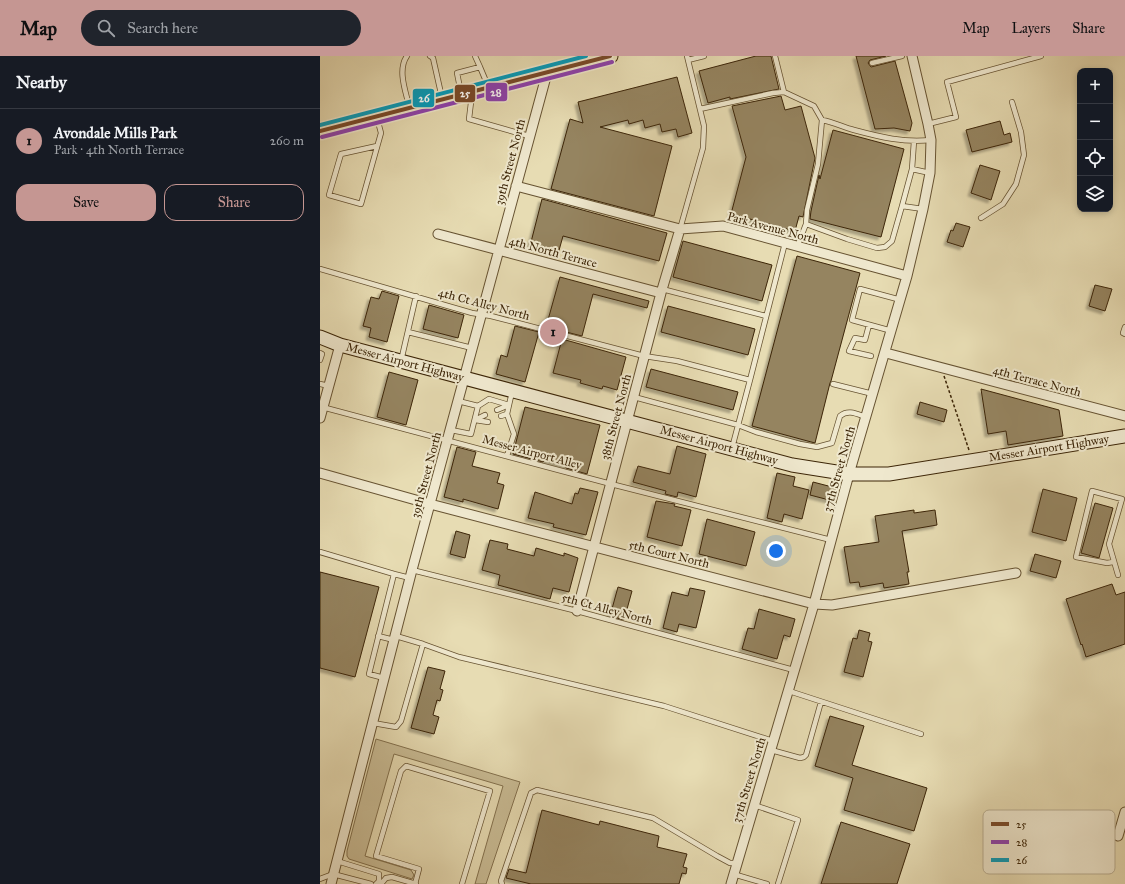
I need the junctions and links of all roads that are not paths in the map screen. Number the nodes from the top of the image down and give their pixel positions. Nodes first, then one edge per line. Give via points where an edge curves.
1 (407, 56) edge
2 (430, 56) edge
3 (475, 56) edge
4 (610, 56) edge
5 (704, 56) edge
6 (775, 56) edge
7 (902, 56) edge
8 (912, 56) edge
9 (1041, 56) edge
10 (688, 58) edge
11 (872, 63) dead end
12 (480, 67) junction
13 (546, 73) junction
14 (489, 87) junction
15 (784, 92) junction
16 (467, 93) junction
17 (442, 99) junction
18 (1012, 102) dead end
19 (410, 108) junction
20 (700, 109) junction
21 (376, 116) junction
22 (822, 120) junction
23 (928, 124) junction
24 (320, 131) edge
25 (529, 136) junction
26 (931, 140) junction
27 (914, 141) junction
28 (377, 146) junction
29 (912, 170) junction
30 (930, 173) junction
31 (516, 186) junction
32 (902, 206) junction
33 (923, 209) junction
34 (981, 218) dead end
35 (806, 224) junction
36 (680, 229) junction
37 (438, 234) dead end
38 (786, 243) junction
39 (797, 247) junction
40 (498, 250) junction
41 (320, 269) edge
42 (907, 276) junction
43 (662, 291) junction
44 (416, 296) junction
45 (901, 300) junction
46 (481, 314) junction
47 (766, 316) junction
48 (869, 325) junction
49 (1125, 327) edge
50 (892, 331) junction
51 (408, 332) junction
52 (1125, 334) edge
53 (320, 337) edge
54 (340, 345) junction
55 (472, 348) junction
56 (320, 353) edge
57 (886, 353) junction
58 (644, 356) junction
59 (871, 356) dead end
60 (320, 360) edge
61 (401, 361) junction
62 (464, 378) junction
63 (750, 380) junction
64 (833, 384) dead end
65 (324, 385) edge
66 (512, 391) junction
67 (873, 394) junction
68 (634, 397) junction
69 (458, 401) junction
70 (509, 405) junction
71 (322, 406) edge
72 (478, 406) junction
73 (497, 410) dead end
74 (507, 414) junction
75 (485, 415) dead end
76 (501, 416) dead end
77 (1125, 416) edge
78 (866, 417) junction
79 (320, 418) edge
80 (475, 420) junction
81 (627, 421) junction
82 (488, 422) dead end
83 (738, 425) junction
84 (451, 430) junction
85 (1125, 436) edge
86 (448, 441) junction
87 (732, 448) junction
88 (507, 456) junction
89 (320, 473) edge
90 (850, 474) junction
91 (611, 484) junction
92 (430, 504) junction
93 (831, 540) junction
94 (594, 548) junction
95 (320, 552) edge
96 (1113, 562) junction
97 (1016, 573) dead end
98 (394, 574) junction
99 (411, 574) junction
100 (1118, 575) dead end
101 (814, 604) junction
102 (577, 611) junction
103 (378, 636) junction
104 (395, 638) junction
105 (423, 644) junction
106 (795, 672) junction
107 (384, 678) junction
108 (789, 691) junction
109 (822, 702) junction
110 (373, 723) junction
111 (922, 734) dead end
112 (773, 746) junction
113 (754, 805) junction
114 (1125, 812) edge
115 (1121, 838) edge
116 (337, 861) junction
117 (737, 863) junction
118 (333, 874) junction
119 (734, 874) junction
120 (320, 878) edge
121 (753, 882) edge
122 (380, 883) edge
123 (331, 884) edge
124 (371, 884) edge
125 (416, 884) edge
126 (462, 884) edge
127 (502, 884) edge
128 (730, 884) edge
129 (767, 884) edge
130 (778, 884) edge

1 - 19 lane via 403,67
2 - 17 lane
3 - 12 lane
4 - 13 main road
5 - 10 lane
6 - 15 lane
7 - 11 lane
8 - 23 street, 37th Street North
9 - 23 lane via 947,82 956,117
10 - 20 lane
12 - 14 lane
12 - 16 lane via 457,73
13 - 14 main road
13 - 25 street, 39th Street North
14 - 16 main road
15 - 20 lane
15 - 22 lane via 814,106
16 - 17 main road
16 - 25 lane via 471,106 469,119
17 - 19 main road
18 - 34 lane via 1021,132 1024,154 1016,184 1003,204
19 - 21 main road
20 - 36 lane via 704,126 703,148
21 - 24 main road
21 - 28 lane via 381,133
22 - 27 lane via 877,136
22 - 35 lane via 818,164
23 - 26 street, 37th Street North
25 - 31 street, 39th Street North
26 - 27 lane
26 - 30 street, 37th Street North
27 - 29 lane
28 - 28 lane via 361,204 329,195 341,154
29 - 30 lane
29 - 32 lane
30 - 33 street, 37th Street North
31 - 36 street, Park Avenue North
31 - 40 street, 39th Street North
32 - 33 lane
32 - 35 lane via 892,241 885,247 877,248
33 - 42 street, 37th Street North
35 - 39 lane
36 - 38 street, Park Avenue North via 722,226
36 - 43 street, 38th Street North
37 - 40 street, 4th North Terrace
38 - 39 street, Park Avenue North
38 - 47 lane
39 - 42 street, Park Avenue North
40 - 43 street, 4th North Terrace
40 - 46 street, 39th Street North
41 - 44 lane, 4th Ct Alley North
42 - 45 street, 37th Street North
43 - 47 lane
43 - 58 street, 38th Street North
44 - 46 lane, 4th Ct Alley North
44 - 51 lane
45 - 48 lane via 860,289 852,320
45 - 50 street, 37th Street North
46 - 55 street, 39th Street North
46 - 58 lane, 4th Ct Alley North
47 - 63 lane
48 - 50 lane
48 - 59 lane via 864,340 855,338 849,351
49 - 52 lane
50 - 57 street, 37th Street North
51 - 55 lane
51 - 61 lane
53 - 54 main road, Messer Airport Highway
54 - 61 main road, Messer Airport Highway
54 - 65 street
55 - 62 street, 39th Street North
56 - 60 lane
57 - 67 street, 37th Street North
57 - 77 street, 4th Terrace North
58 - 63 lane, 4th Ct Alley North via 677,361
58 - 68 street, 38th Street North
61 - 62 main road, Messer Airport Highway
62 - 66 main road, Messer Airport Highway
62 - 69 street, 39th Street North
63 - 83 lane
64 - 67 lane
65 - 71 street
66 - 70 lane
66 - 81 main road, Messer Airport Highway
67 - 78 street, 37th Street North
68 - 81 street, 38th Street North
68 - 83 lane
69 - 72 lane
69 - 84 street, 39th Street North
70 - 72 lane via 489,399
70 - 73 lane
70 - 74 lane
71 - 79 street
71 - 86 lane, Messer Airport Alley
72 - 80 lane
74 - 76 lane
74 - 88 lane via 514,434
75 - 80 lane
78 - 83 lane via 843,413 832,443 816,447
78 - 90 street, 37th Street North
80 - 82 lane
80 - 84 lane via 471,434
81 - 87 main road, Messer Airport Highway
81 - 91 street, 38th Street North
83 - 87 lane
84 - 86 street, 39th Street North
85 - 90 main road, Messer Airport Highway via 889,474
86 - 88 lane, Messer Airport Alley
86 - 92 street, 39th Street North
87 - 90 main road, Messer Airport Highway via 792,464
88 - 91 lane, Messer Airport Alley
89 - 92 street, 5th Court North
90 - 93 street, 37th Street North
91 - 93 lane, Messer Airport Alley
91 - 94 street, 38th Street North
92 - 94 street, 5th Court North
92 - 99 street, 39th Street North
93 - 101 street, 37th Street North
94 - 101 street, 5th Court North
94 - 102 street, 38th Street North
95 - 98 lane, 5th Ct Alley North
96 - 96 lane via 1109,544 1122,499 1092,491 1076,557
96 - 100 lane
97 - 101 street, 5th Court North via 832,605
98 - 99 lane, 5th Ct Alley North
98 - 103 lane
99 - 102 lane, 5th Ct Alley North
99 - 104 street, 39th Street North
101 - 106 street, 37th Street North
102 - 106 lane, 5th Ct Alley North
103 - 104 lane
103 - 107 lane via 369,674
104 - 105 lane
104 - 107 street, 39th Street North
105 - 110 lane via 401,721 396,727
105 - 112 lane via 459,657 664,706
106 - 108 street, 37th Street North
107 - 110 street, 39th Street North
108 - 109 lane
108 - 112 street, 37th Street North
109 - 111 lane
109 - 112 lane via 804,757 800,758
110 - 116 street, 39th Street North
112 - 113 street, 37th Street North
113 - 117 street, 37th Street North
113 - 130 lane via 798,820
114 - 115 street
116 - 118 street, 39th Street North
116 - 122 lane via 378,874
117 - 119 street, 37th Street North
117 - 127 lane via 730,863 653,818 538,790 531,793
118 - 120 lane
118 - 123 street, 39th Street North
118 - 124 lane
119 - 121 lane
119 - 128 street, 37th Street North
121 - 129 lane
122 - 125 lane via 392,877
125 - 126 lane via 419,869 376,856 401,771 406,766 490,791

